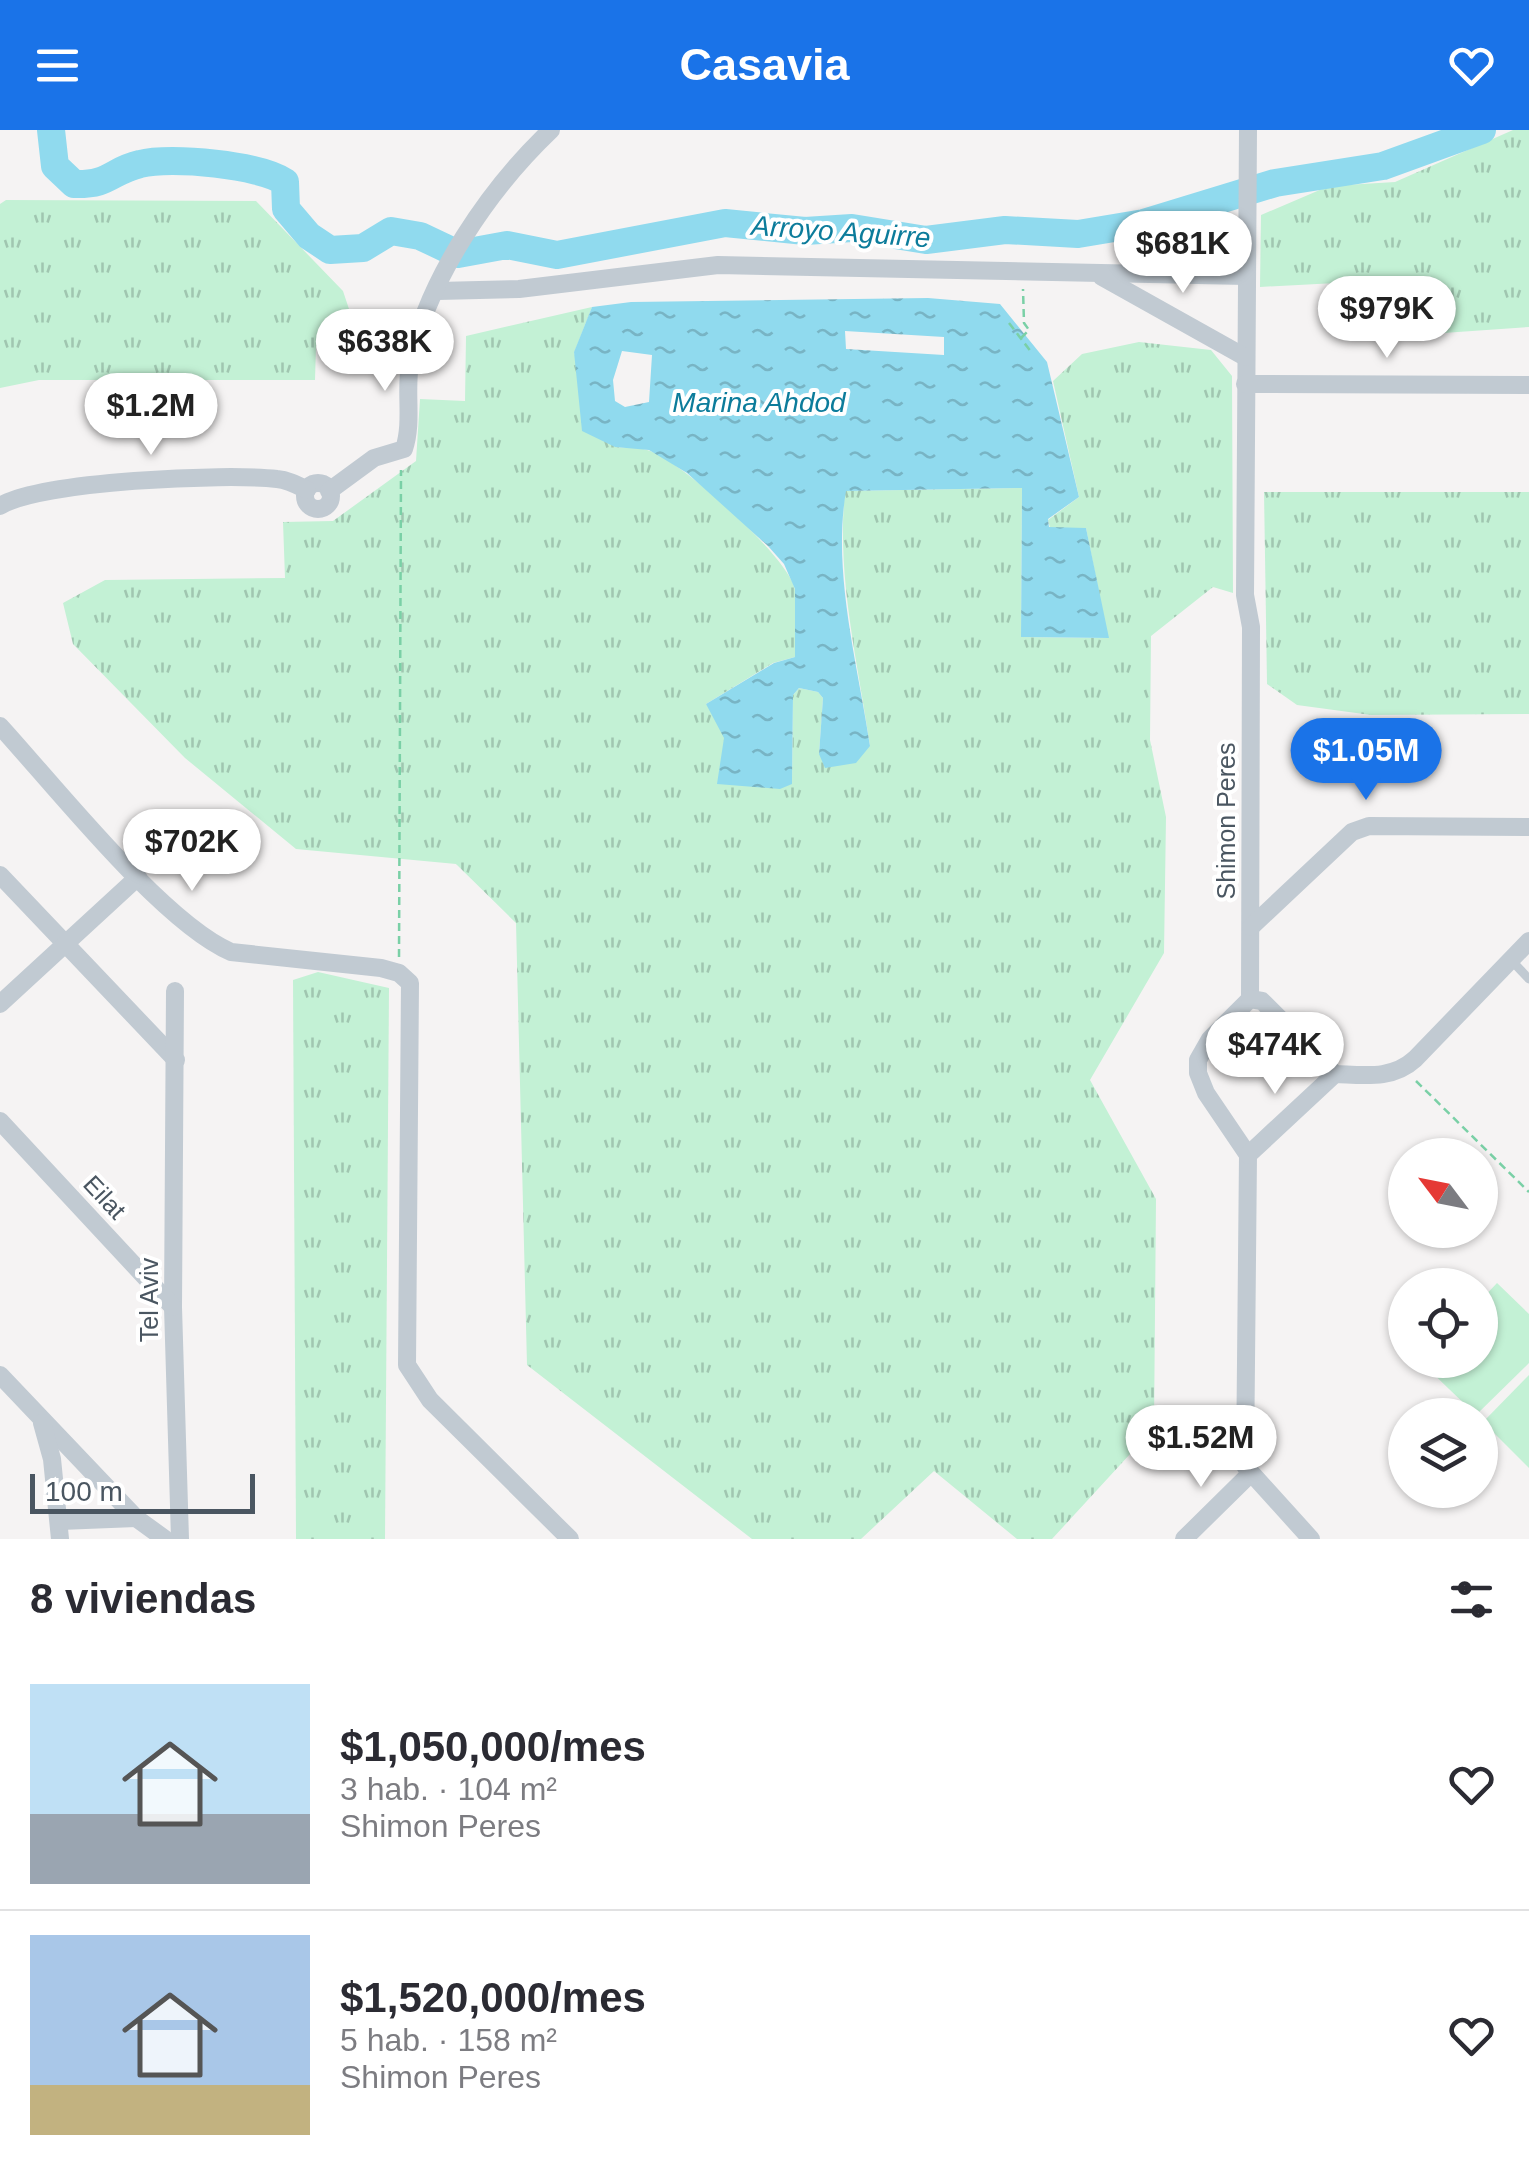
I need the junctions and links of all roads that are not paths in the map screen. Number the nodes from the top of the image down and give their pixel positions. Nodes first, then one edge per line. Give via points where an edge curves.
1 (551, 130) edge
2 (1248, 130) edge
3 (1098, 275) junction
4 (1246, 276) junction
5 (438, 292) junction
6 (1245, 357) junction
7 (1245, 384) junction
8 (1529, 385) edge
9 (0, 506) edge
10 (0, 726) edge
11 (1529, 826) edge
12 (0, 875) edge
13 (138, 877) junction
14 (1252, 926) junction
15 (1529, 941) edge
16 (64, 945) junction
17 (1511, 960) junction
18 (1529, 979) edge
19 (175, 991) dead end
20 (1250, 999) junction
21 (0, 1004) edge
22 (176, 1060) junction
23 (1335, 1074) junction
24 (0, 1121) edge
25 (1248, 1154) junction
26 (172, 1308) junction
27 (0, 1375) edge
28 (41, 1418) junction
29 (1250, 1474) junction
30 (136, 1518) junction
31 (60, 1530) edge
32 (165, 1539) edge
33 (180, 1539) edge
34 (570, 1539) edge
35 (1184, 1539) edge
36 (1311, 1539) edge

1 - 5 street via 500,181
2 - 4 street, Shimon Peres
3 - 4 street
3 - 5 street via 718,265
3 - 6 street
4 - 6 street, Shimon Peres
5 - 9 street via 410,365 404,449 374,458 329,491 276,479 100,483 54,488
6 - 7 street, Shimon Peres
7 - 8 street
7 - 14 street, Shimon Peres
10 - 13 street
11 - 14 street via 1369,826 1352,832
12 - 16 street
13 - 16 street
13 - 34 street via 203,936 232,952 400,973 410,984 407,1365 430,1400
14 - 20 street, Shimon Peres
15 - 17 street
16 - 21 street
16 - 22 street
17 - 18 lane
17 - 23 street via 1404,1069 1383,1076
19 - 22 street, Tel Aviv
20 - 23 street via 1262,1001
20 - 25 street via 1198,1060 1206,1093
22 - 26 street, Tel Aviv
23 - 25 street
24 - 26 street, Eilat
25 - 29 street via 1243,1454
26 - 33 street, Tel Aviv
27 - 28 street
28 - 30 street
28 - 31 street
29 - 35 street
29 - 36 street
30 - 31 street
30 - 32 street

